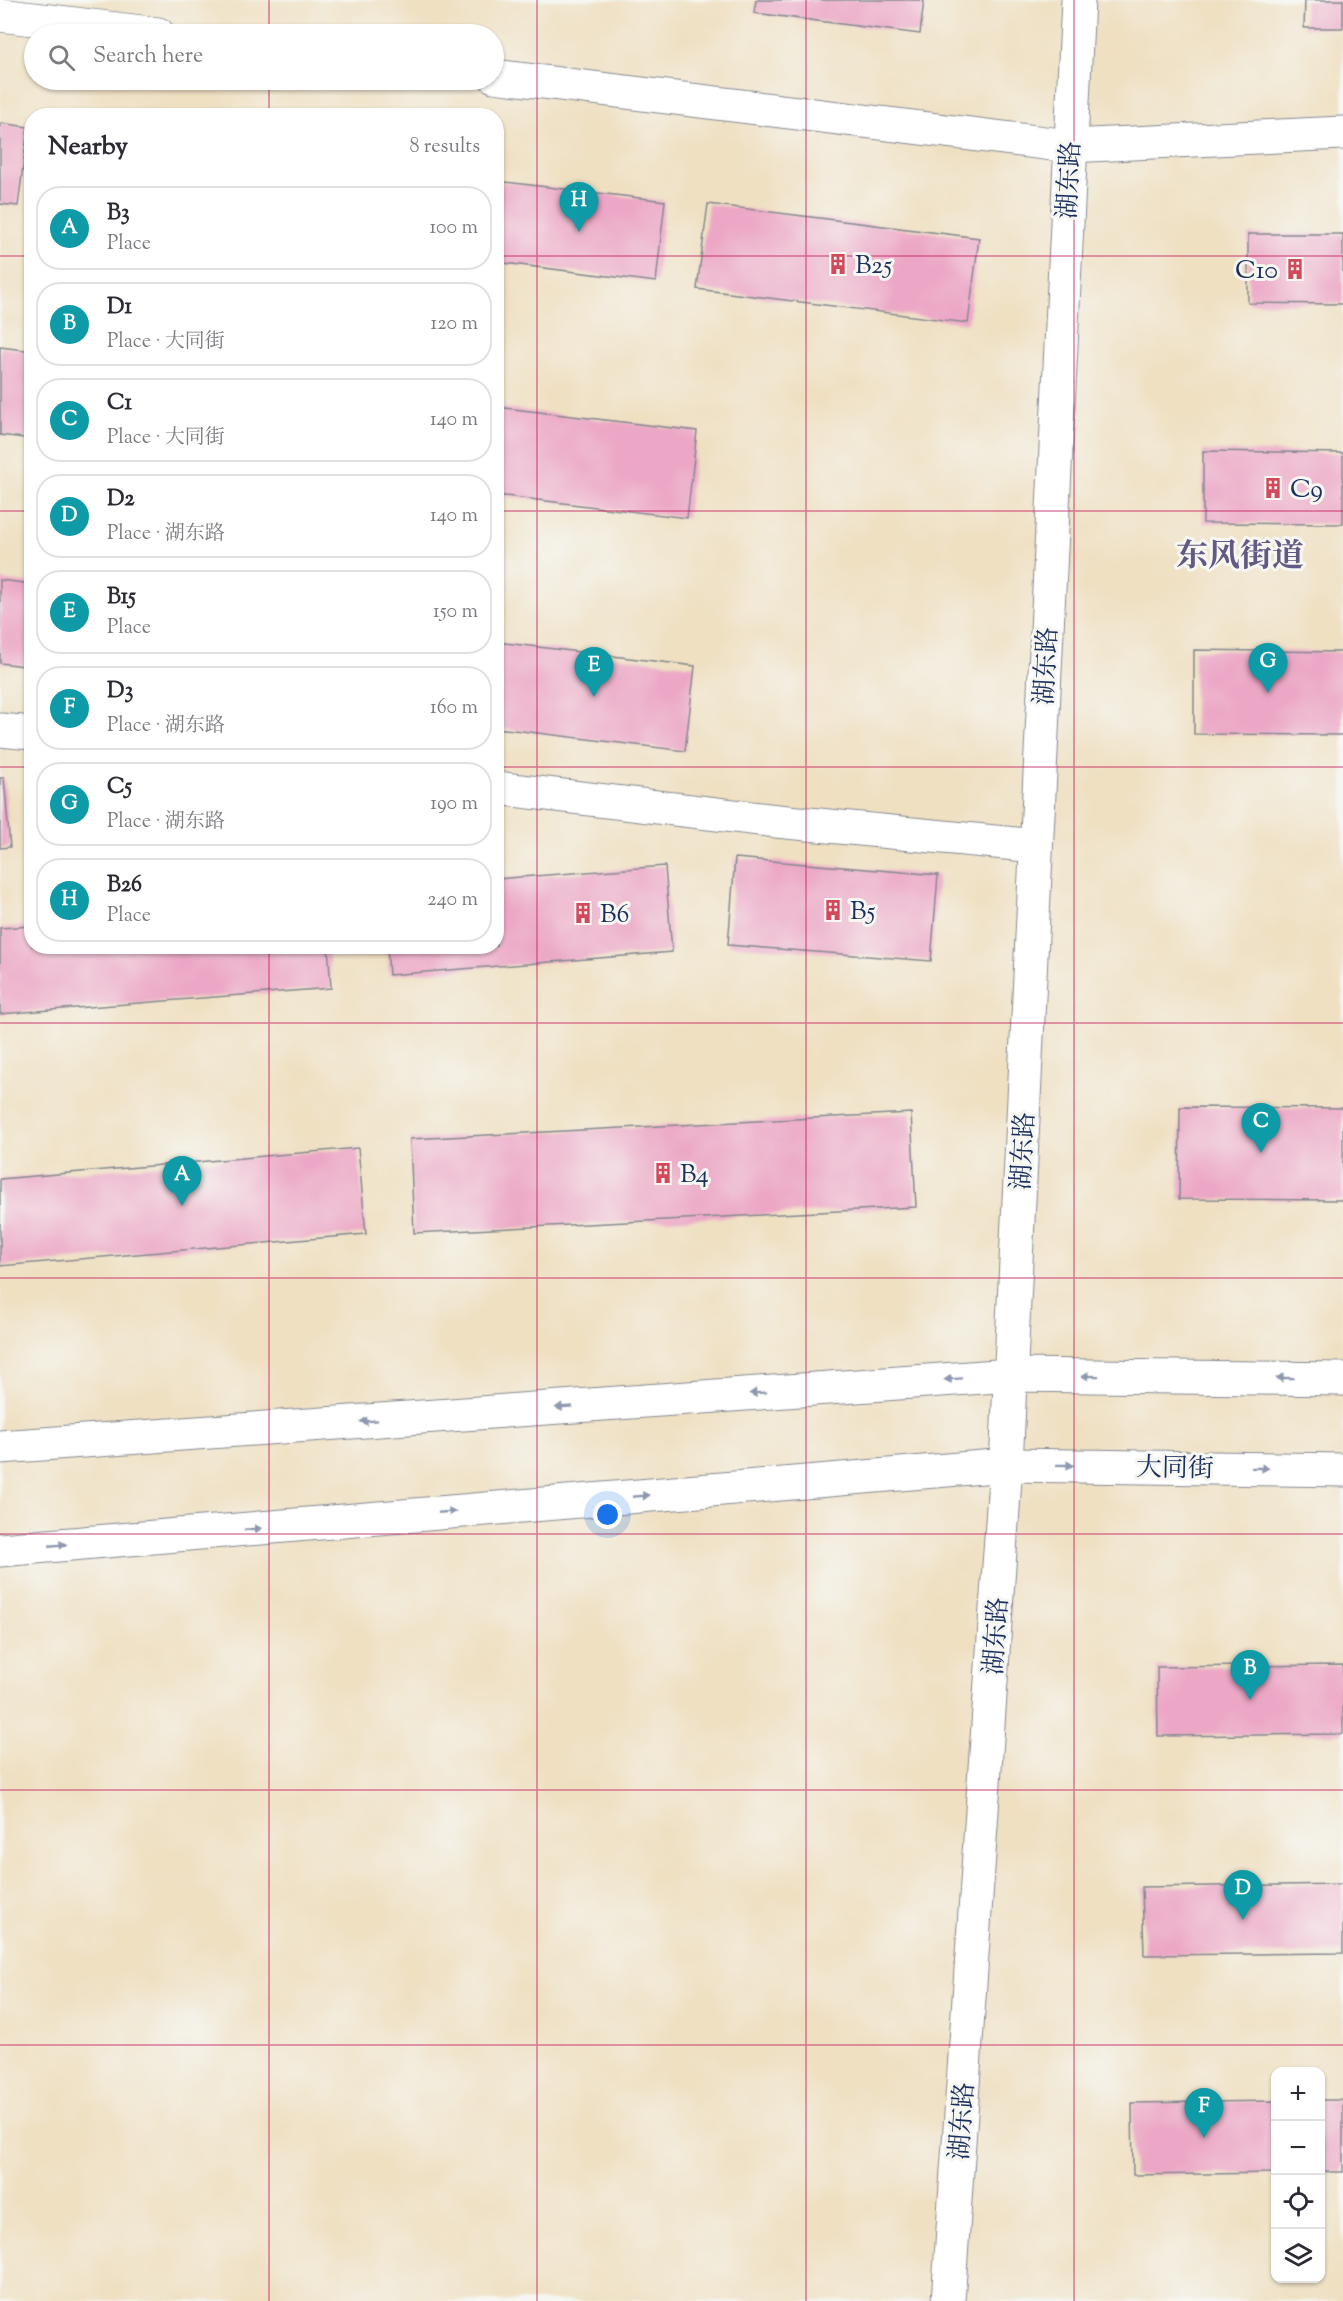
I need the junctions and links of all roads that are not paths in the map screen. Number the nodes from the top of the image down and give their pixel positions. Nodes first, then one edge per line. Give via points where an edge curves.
1 (1078, 0) edge
2 (0, 15) edge
3 (75, 24) edge
4 (504, 77) edge
5 (1343, 133) edge
6 (1069, 146) junction
7 (0, 730) edge
8 (24, 732) edge
9 (504, 789) edge
10 (1036, 846) junction
11 (1011, 1375) junction
12 (1343, 1379) edge
13 (0, 1446) edge
14 (1006, 1465) junction
15 (1343, 1470) edge
16 (0, 1550) edge
17 (948, 2301) edge

1 - 6 street, 湖东路
2 - 3 street
4 - 6 street
5 - 6 street
6 - 10 street, 湖东路
7 - 8 street
9 - 10 street
10 - 11 street, 湖东路
12 -> 11 street
11 -> 13 street
11 - 14 street, 湖东路
14 -> 15 street, 大同街
16 -> 14 street, 大同街
14 - 17 street, 湖东路

